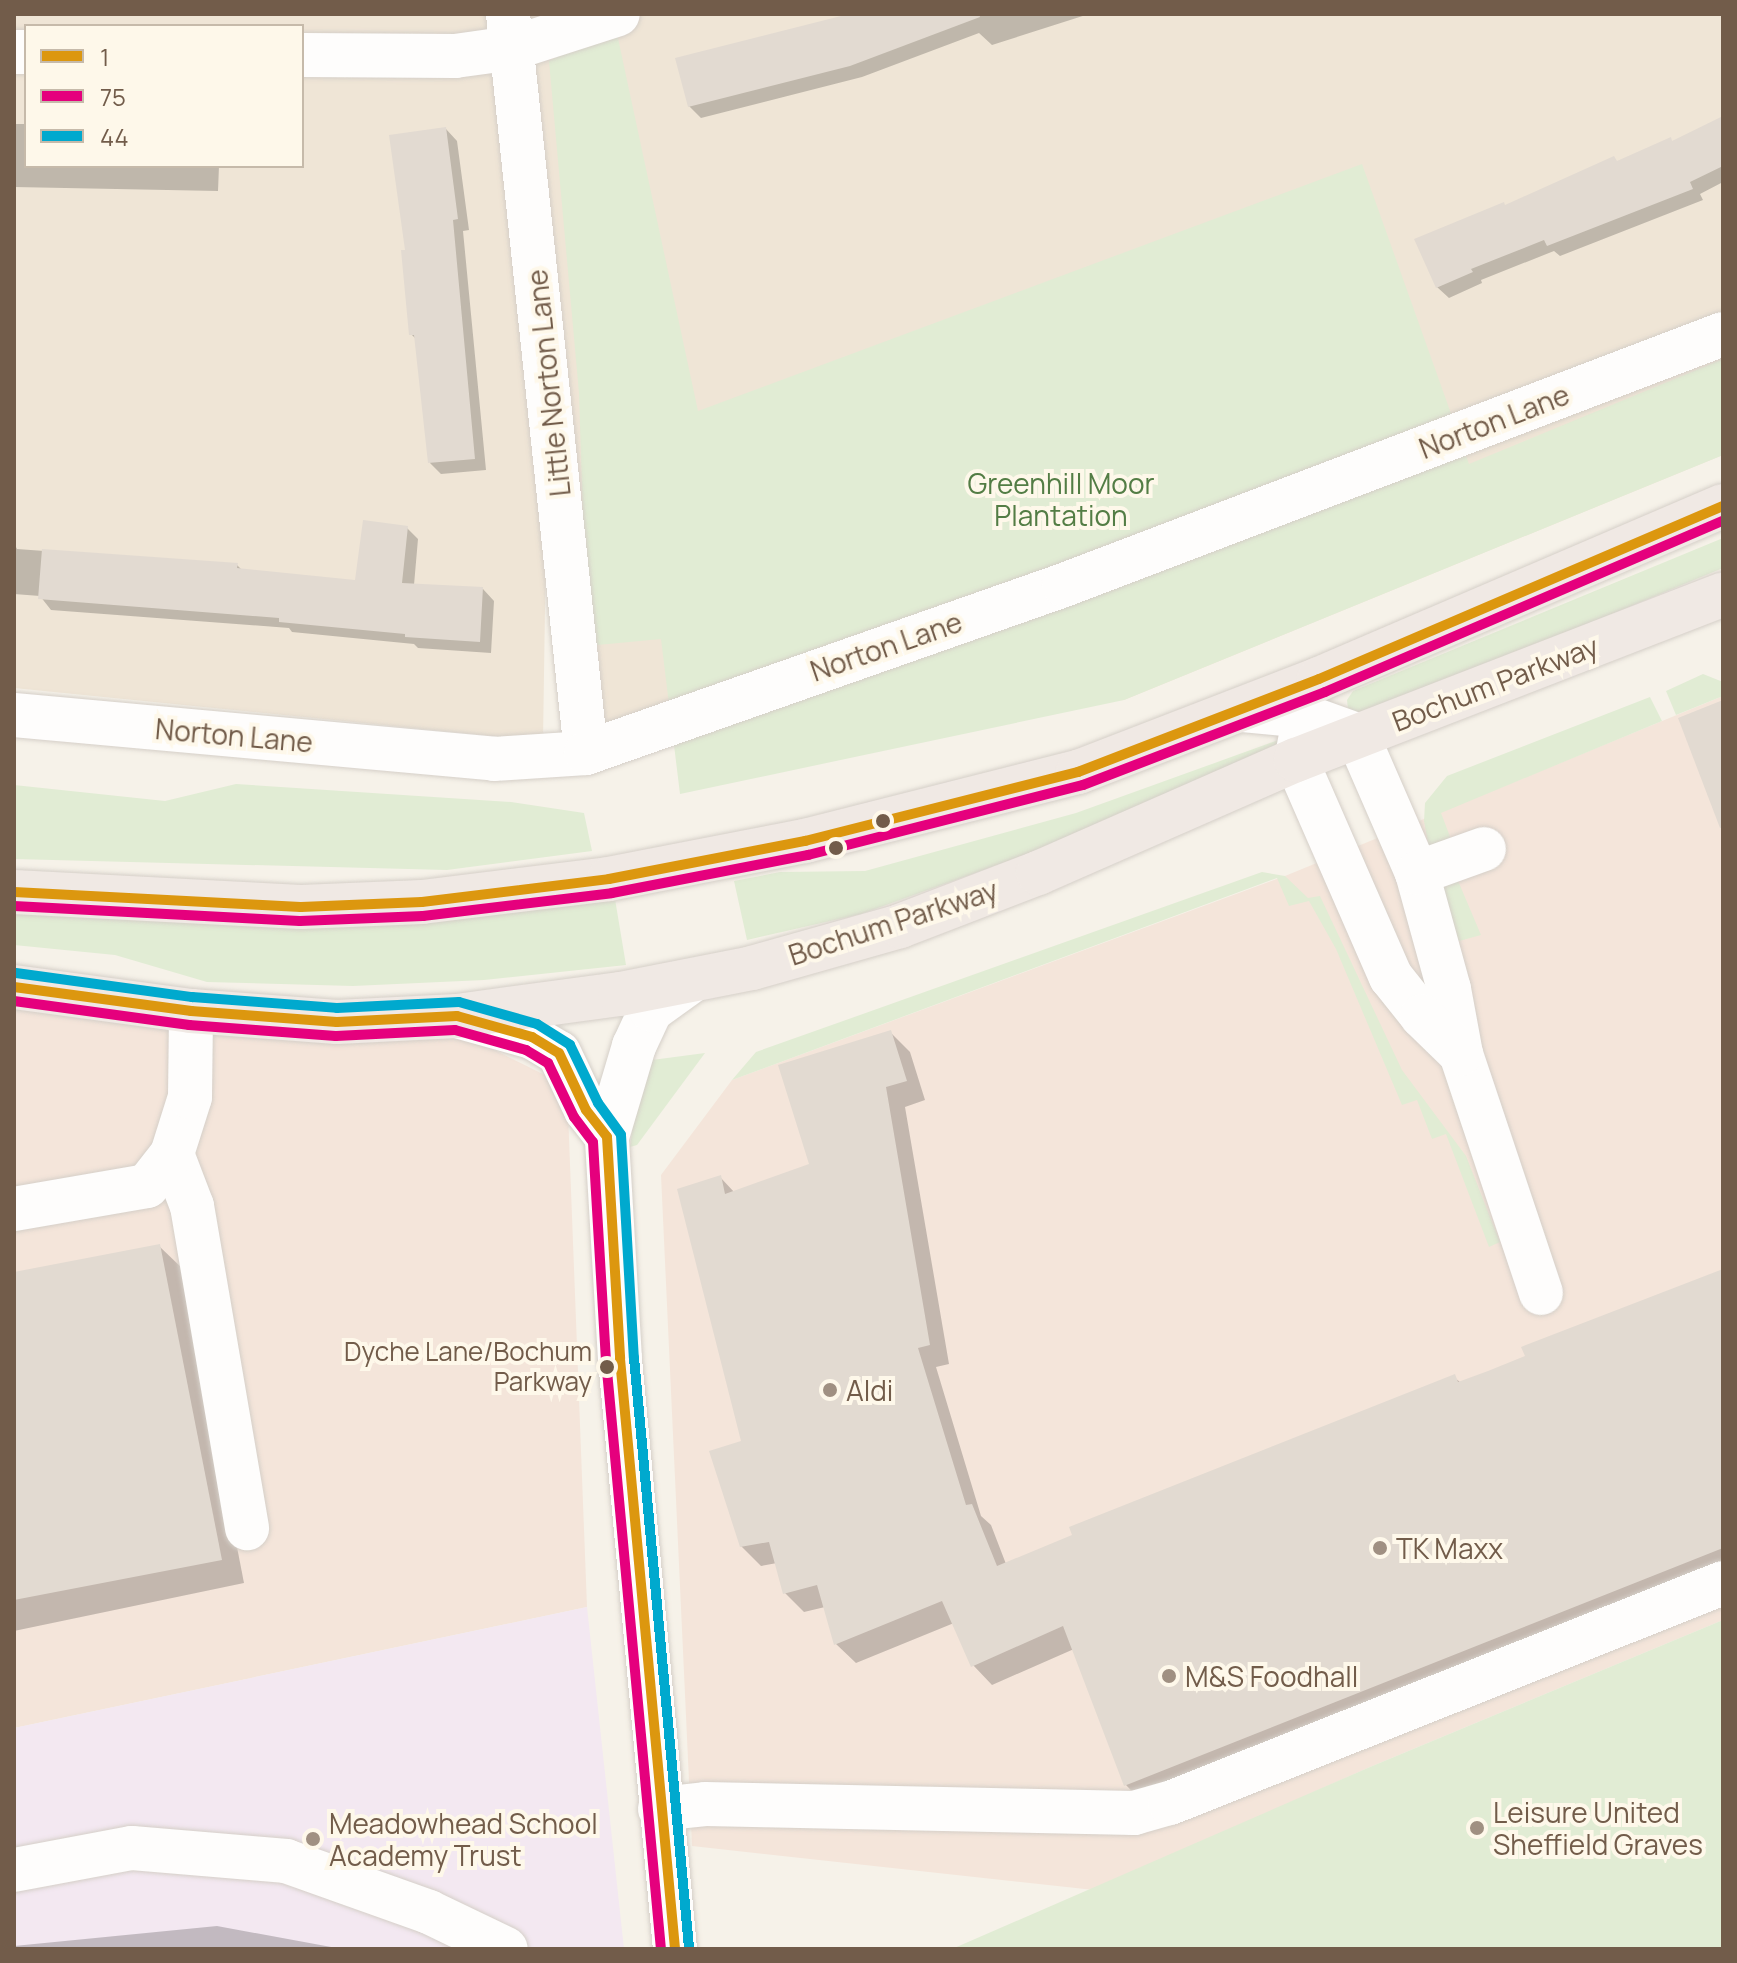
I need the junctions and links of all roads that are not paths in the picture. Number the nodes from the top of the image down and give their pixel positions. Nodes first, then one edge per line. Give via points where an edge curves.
1 (618, 14) edge
2 (510, 31) edge
3 (304, 55) edge
4 (1723, 334) edge
5 (1723, 506) edge
6 (1723, 594) edge
7 (1312, 698) junction
8 (14, 715) edge
9 (1357, 735) junction
10 (586, 753) junction
11 (1296, 760) junction
12 (1484, 849) dead end
13 (1417, 873) junction
14 (14, 892) edge
15 (690, 982) junction
16 (14, 987) edge
17 (191, 1011) junction
18 (457, 1016) junction
19 (1461, 1054) junction
20 (607, 1137) junction
21 (172, 1154) junction
22 (14, 1209) edge
23 (1541, 1293) dead end
24 (247, 1528) dead end
25 (1723, 1583) edge
26 (660, 1809) junction
27 (14, 1870) edge
28 (506, 1949) edge
29 (675, 1949) edge

1 - 2 street
2 - 3 street via 455,56
2 - 10 street, Little Norton Lane
4 - 10 street, Norton Lane via 1064,585
5 - 7 highway
6 - 9 highway, Bochum Parkway
7 - 9 street
7 - 11 street
7 - 14 highway via 1243,710 1078,772 805,841 609,879 422,902 301,907
8 - 10 street, Norton Lane via 494,759
9 - 11 highway, Bochum Parkway
9 - 13 street
11 - 15 highway, Bochum Parkway via 1038,873 900,926
11 - 19 street via 1391,977
12 - 13 street
13 - 19 street
15 - 18 highway, Bochum Parkway
15 - 20 street via 651,1010 634,1046
16 - 17 highway, Bochum Parkway
17 - 18 highway, Bochum Parkway via 337,1022
17 - 21 street via 190,1097
18 - 20 street via 532,1037 559,1053 586,1110
19 - 23 street
20 - 26 street via 620,1359
21 - 22 street via 147,1186
21 - 24 street via 192,1206
25 - 26 street via 1134,1813 705,1804
26 - 29 street
27 - 28 street via 132,1848 286,1861 429,1912

